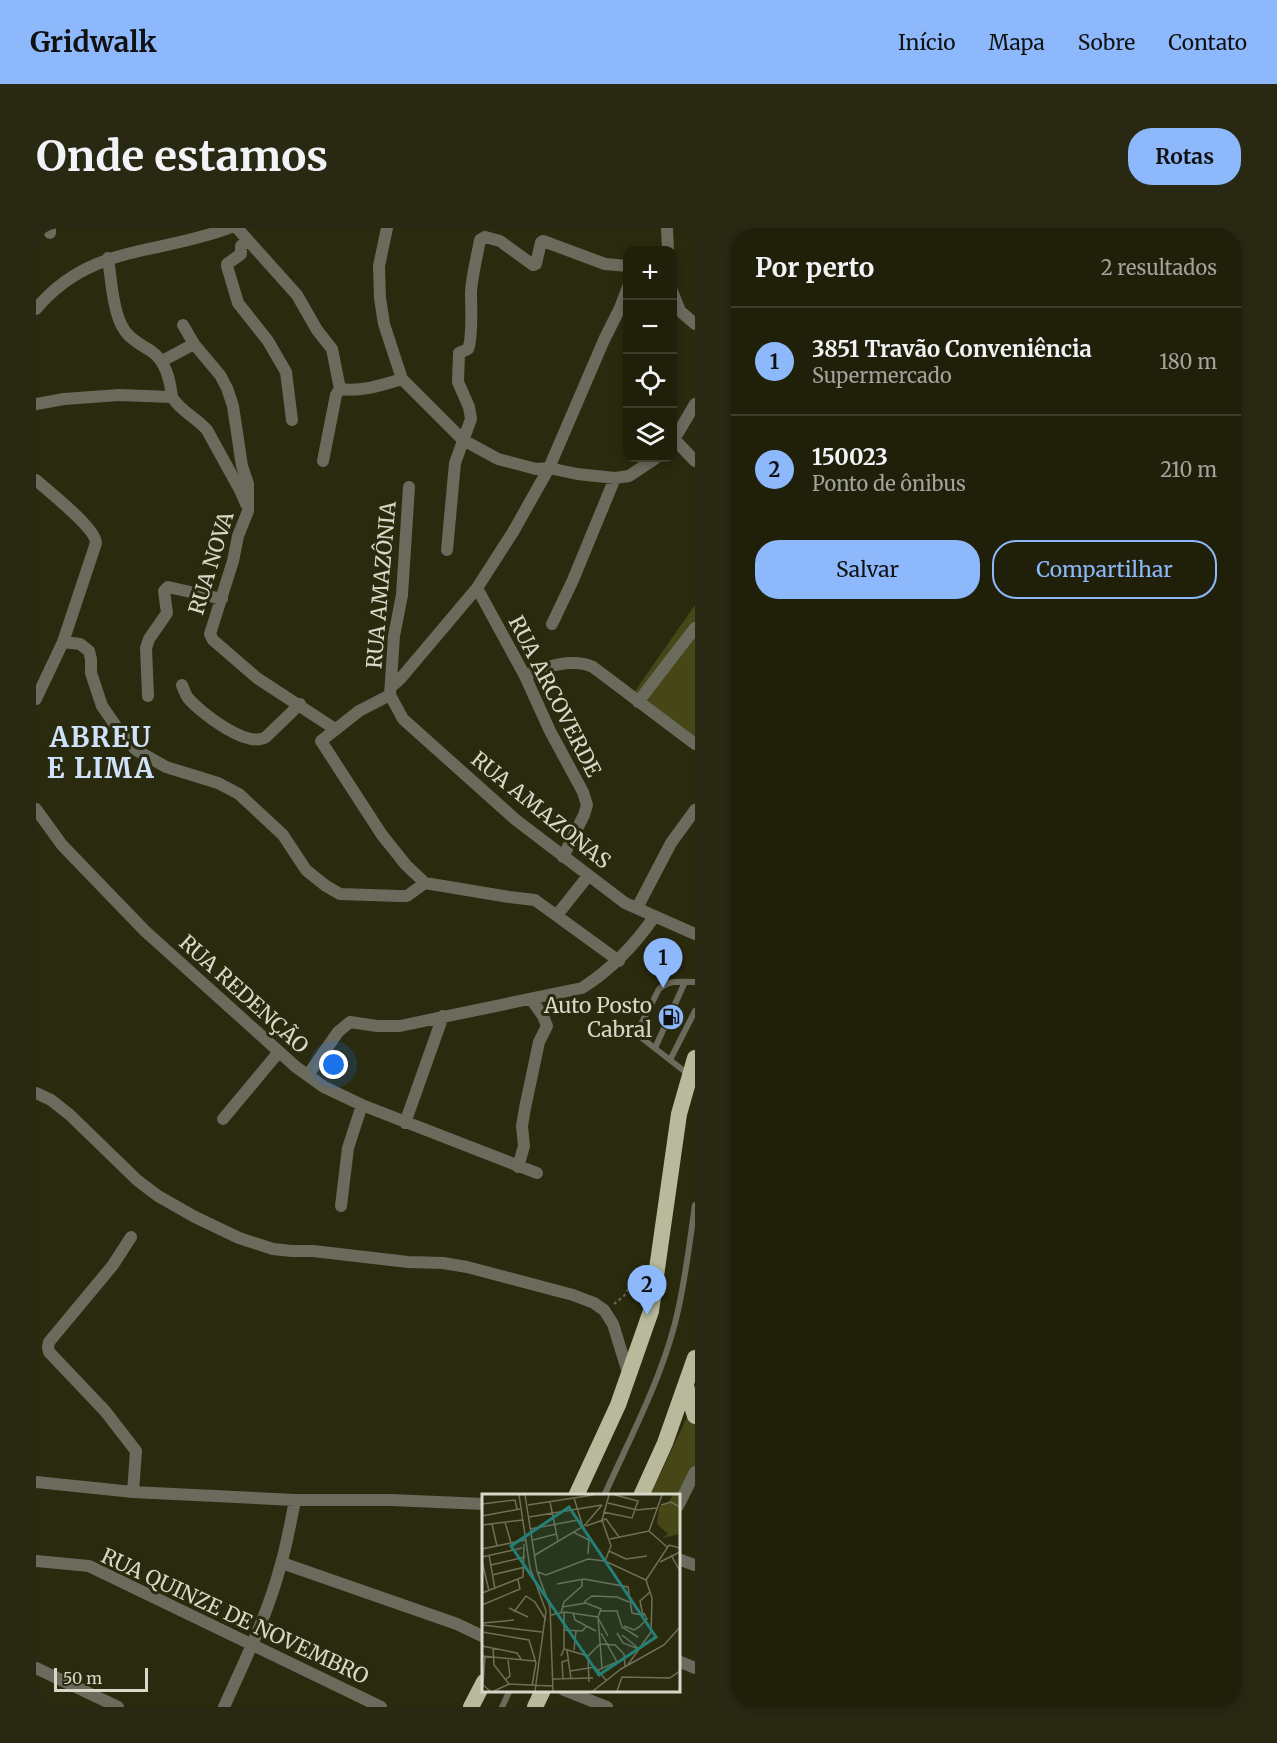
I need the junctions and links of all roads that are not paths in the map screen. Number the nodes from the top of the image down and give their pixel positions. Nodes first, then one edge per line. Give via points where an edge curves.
1 (229, 228) edge
2 (237, 228) edge
3 (387, 228) edge
4 (667, 228) edge
5 (248, 241) junction
6 (668, 246) edge
7 (108, 258) junction
8 (623, 266) edge
9 (623, 299) edge
10 (676, 300) edge
11 (36, 309) edge
12 (695, 324) edge
13 (183, 325) dead end
14 (194, 344) junction
15 (162, 361) junction
16 (402, 379) junction
17 (340, 389) junction
18 (172, 397) junction
19 (36, 404) edge
20 (695, 404) edge
21 (292, 420) dead end
22 (677, 437) edge
23 (463, 440) junction
24 (677, 445) edge
25 (323, 461) dead end
26 (695, 461) edge
27 (650, 462) edge
28 (549, 468) junction
29 (615, 478) junction
30 (36, 480) edge
31 (409, 487) dead end
32 (248, 511) junction
33 (447, 550) dead end
34 (477, 588) junction
35 (222, 599) junction
36 (552, 624) dead end
37 (695, 628) edge
38 (63, 642) junction
39 (525, 676) junction
40 (182, 685) dead end
41 (391, 691) junction
42 (148, 696) dead end
43 (36, 699) edge
44 (638, 702) junction
45 (297, 706) junction
46 (335, 729) junction
47 (695, 744) edge
48 (36, 809) edge
49 (695, 810) edge
50 (563, 857) junction
51 (588, 876) junction
52 (425, 883) junction
53 (637, 908) junction
54 (556, 915) junction
55 (654, 917) junction
56 (695, 934) edge
57 (619, 961) junction
58 (685, 982) junction
59 (695, 982) edge
60 (531, 999) junction
61 (695, 1011) edge
62 (442, 1016) junction
63 (655, 1048) junction
64 (278, 1053) junction
65 (695, 1058) edge
66 (670, 1060) junction
67 (308, 1075) junction
68 (690, 1075) junction
69 (36, 1094) edge
70 (362, 1105) junction
71 (223, 1119) dead end
72 (405, 1123) junction
73 (518, 1167) junction
74 (537, 1173) dead end
75 (695, 1205) edge
76 (341, 1206) dead end
77 (131, 1237) dead end
78 (695, 1358) edge
79 (629, 1377) junction
80 (686, 1386) junction
81 (695, 1416) edge
82 (695, 1472) edge
83 (36, 1482) edge
84 (133, 1492) junction
85 (577, 1494) edge
86 (605, 1494) edge
87 (642, 1494) edge
88 (295, 1500) junction
89 (680, 1502) edge
90 (482, 1504) edge
91 (680, 1560) edge
92 (36, 1561) edge
93 (282, 1563) junction
94 (695, 1565) edge
95 (482, 1636) edge
96 (252, 1646) junction
97 (680, 1662) edge
98 (36, 1668) edge
99 (695, 1668) edge
100 (482, 1684) edge
101 (509, 1692) edge
102 (542, 1692) edge
103 (570, 1692) edge
104 (118, 1707) edge
105 (224, 1707) edge
106 (381, 1707) edge
107 (471, 1707) edge
108 (502, 1707) edge
109 (535, 1707) edge
110 (607, 1707) edge

1 - 7 street
2 - 5 street
3 - 16 street via 379,266 380,298
4 - 6 street
5 - 17 street via 297,295 332,349
5 - 21 street via 241,246 241,254 227,266 242,310 268,341 286,372
7 - 11 street via 75,274
7 - 15 street via 122,327
8 - 23 street via 605,264 543,241 533,265 500,241 485,237 480,240 472,285 470,344 458,355 458,382 471,418
9 - 28 street
10 - 12 street
13 - 14 street, RUA NOVA
14 - 15 street
14 - 32 street, RUA NOVA via 220,375 233,406 248,484
15 - 18 street
16 - 17 street via 366,389
16 - 23 street
17 - 25 street
18 - 19 street via 119,395
18 - 32 street via 207,430
20 - 22 street
23 - 28 street via 498,459 536,469
23 - 33 street via 455,463
24 - 26 street
27 - 29 street via 629,476
28 - 29 street
28 - 34 street
29 - 36 street
30 - 38 street via 96,538
31 - 41 street, RUA AMAZÔNIA
32 - 35 street, RUA NOVA
34 - 39 street, RUA ARCOVERDE
34 - 41 street
35 - 42 street via 170,588 164,591 167,613 146,648
35 - 45 street, RUA NOVA via 212,638 257,678
37 - 44 street
38 - 43 street
38 - 52 street via 80,644 88,651 102,706 136,750 166,767 219,783 239,794 283,834 306,870 326,886 340,894 407,896
39 - 44 street via 547,667 587,664
39 - 50 street, RUA ARCOVERDE via 587,805
40 - 45 street via 197,707 249,740 266,737
41 - 46 street
41 - 50 street, RUA AMAZONAS via 403,719
44 - 47 street
45 - 46 street, RUA NOVA
46 - 52 street via 321,741 382,834
48 - 64 street, RUA REDENÇÃO via 62,845 145,931
49 - 53 street via 671,843
50 - 51 street, RUA AMAZONAS
51 - 53 street, RUA AMAZONAS
51 - 54 street
52 - 54 street via 534,900
53 - 55 street, RUA AMAZONAS
54 - 57 street
55 - 56 street, RUA AMAZONAS
55 - 57 street
57 - 60 street via 582,988
58 - 59 lane
58 - 63 lane
58 - 63 lane via 663,985 639,1024 639,1034
60 - 62 street
60 - 73 street via 547,1026 539,1042 525,1108 524,1146
61 - 66 lane
62 - 67 street via 400,1026 350,1022 338,1032
62 - 72 street
63 - 66 lane
64 - 67 street, RUA REDENÇÃO
64 - 71 street
65 - 68 highway
66 - 68 lane
67 - 70 street, RUA REDENÇÃO
68 - 79 highway via 679,1114 651,1311
69 - 79 street via 70,1115 158,1196 239,1238 273,1249 467,1267 573,1295 604,1310 613,1324
70 - 72 street, RUA REDENÇÃO
70 - 76 street via 348,1148
72 - 73 street, RUA REDENÇÃO
73 - 74 street, RUA REDENÇÃO
75 - 86 lane via 675,1326 647,1402
77 - 84 street via 48,1347 133,1446
78 - 80 highway
79 - 85 highway
80 - 81 highway
80 - 87 highway
82 - 89 street
83 - 84 street
84 - 88 street
88 - 90 street
88 - 93 street
91 - 94 street
92 - 96 street, RUA QUINZE DE NOVEMBRO via 89,1566
93 - 95 street via 457,1624
93 - 96 street
96 - 105 street
96 - 106 street, RUA QUINZE DE NOVEMBRO
97 - 99 street
98 - 104 street
100 - 107 highway
101 - 108 lane
102 - 109 highway
103 - 110 street

